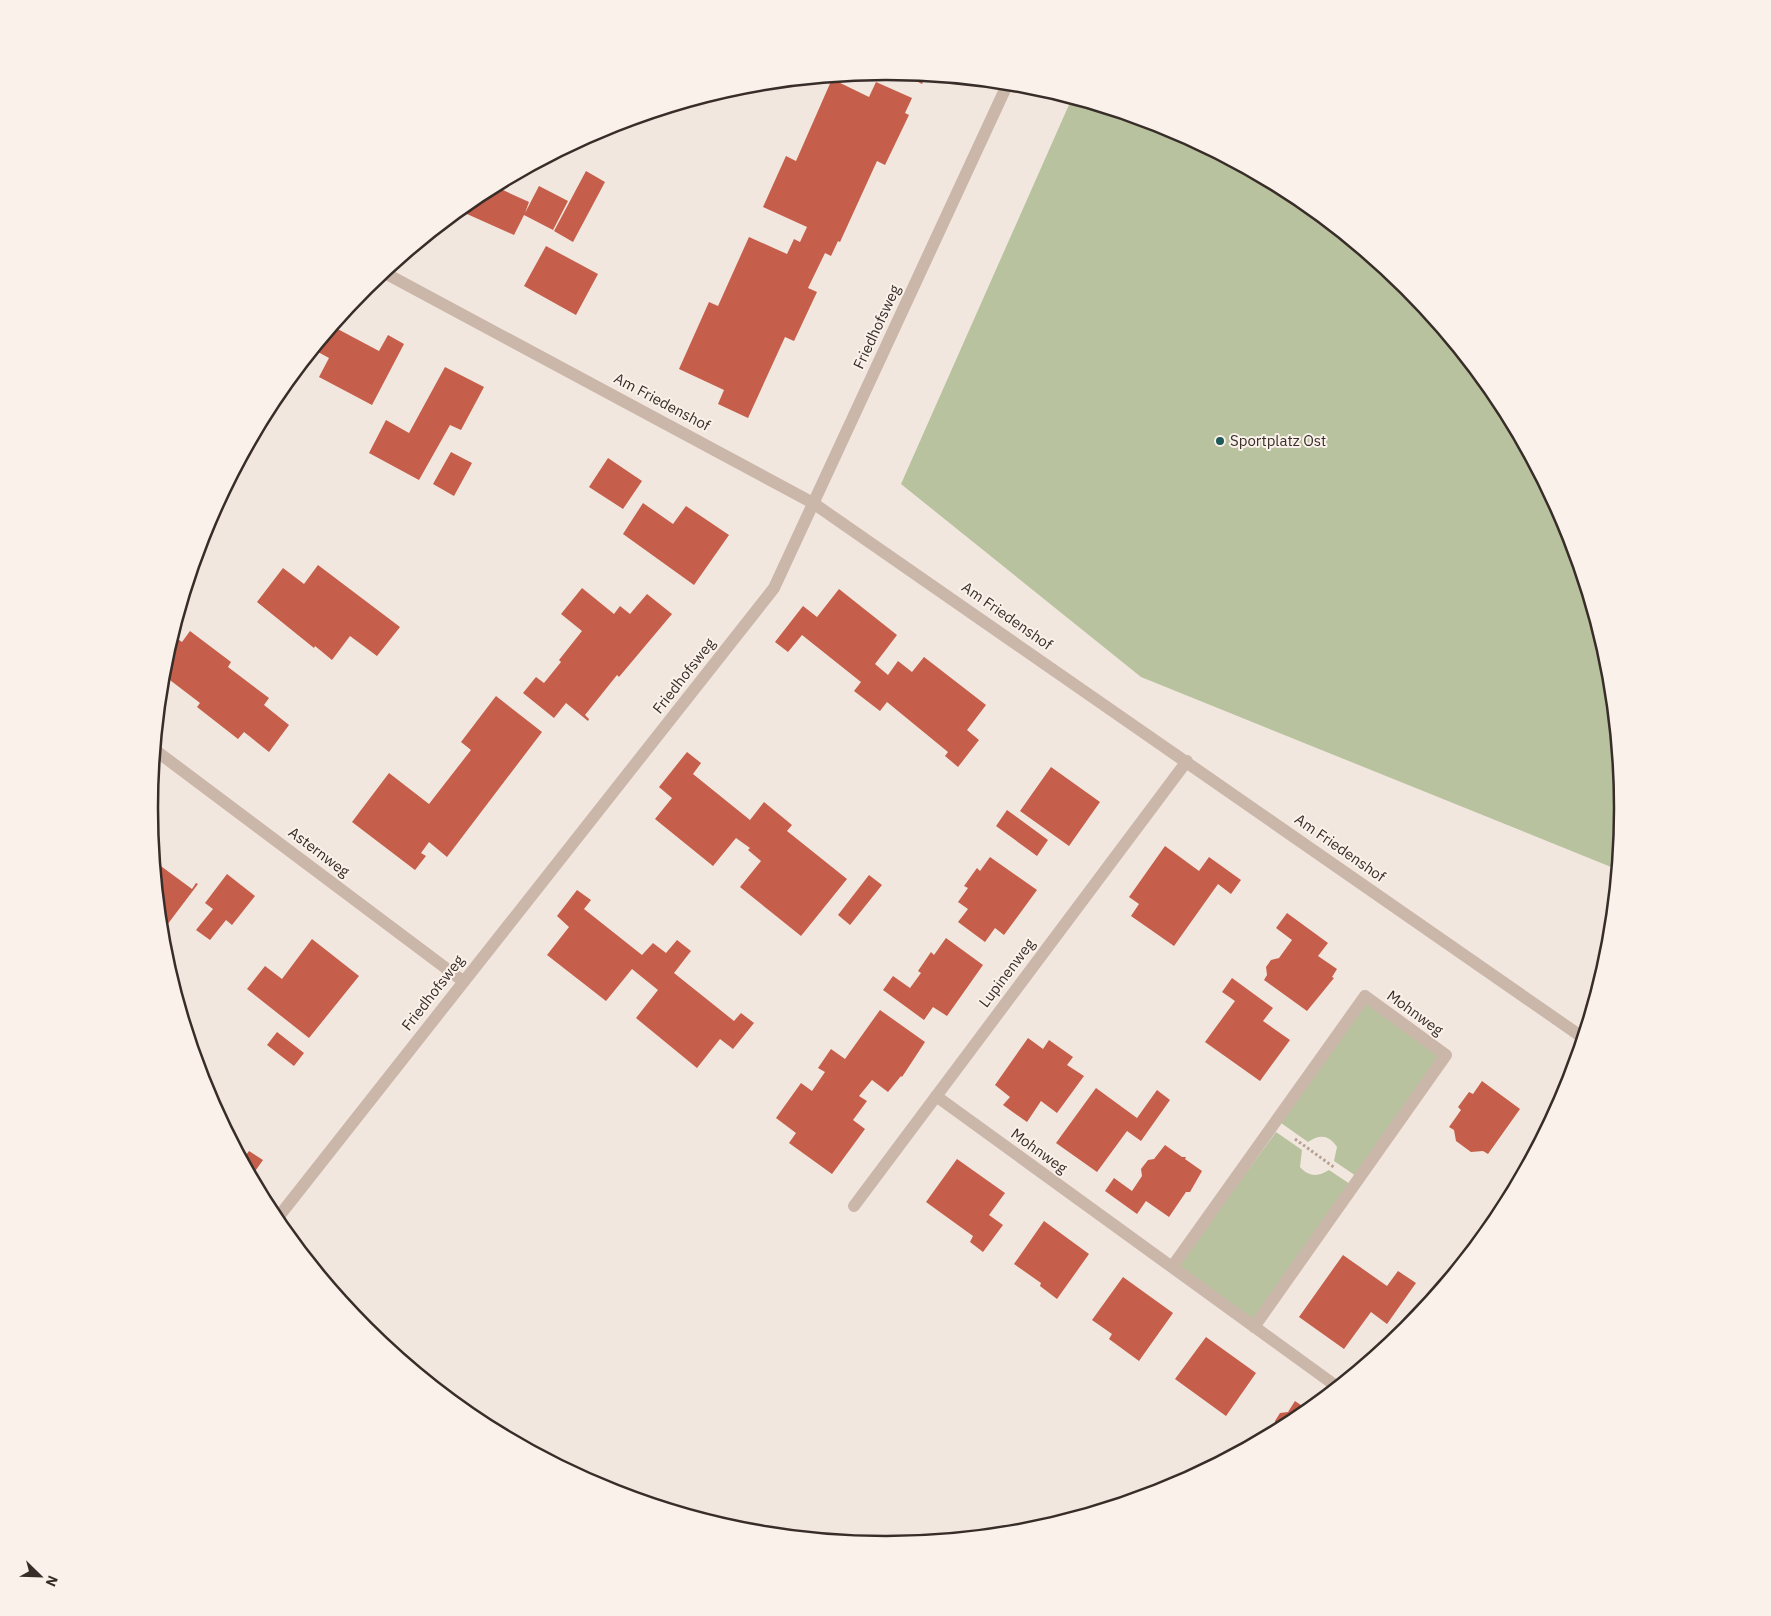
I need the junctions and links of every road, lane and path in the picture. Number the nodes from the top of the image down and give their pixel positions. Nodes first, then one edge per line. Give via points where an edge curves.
1 (1005, 90) edge
2 (390, 276) edge
3 (813, 503) junction
4 (160, 754) edge
5 (1187, 761) junction
6 (463, 981) junction
7 (1577, 1035) edge
8 (936, 1096) junction
9 (1274, 1124) junction
10 (1356, 1183) junction
11 (854, 1206) dead end
12 (281, 1214) edge
13 (1172, 1267) junction
14 (1254, 1327) junction
15 (1332, 1383) edge

1 - 3 street, Friedhofsweg
2 - 3 street, Am Friedenshof
3 - 5 street, Am Friedenshof
3 - 6 street, Friedhofsweg via 774,588
4 - 6 street, Asternweg
5 - 7 street, Am Friedenshof
5 - 8 street, Lupinenweg
6 - 12 street, Friedhofsweg
8 - 11 street, Lupinenweg
8 - 13 street, Mohnweg
9 - 10 path
9 - 10 street, Mohnweg via 1365,996 1446,1056
9 - 13 street, Mohnweg
10 - 14 street, Mohnweg
13 - 14 street, Mohnweg
14 - 15 street, Mohnweg

